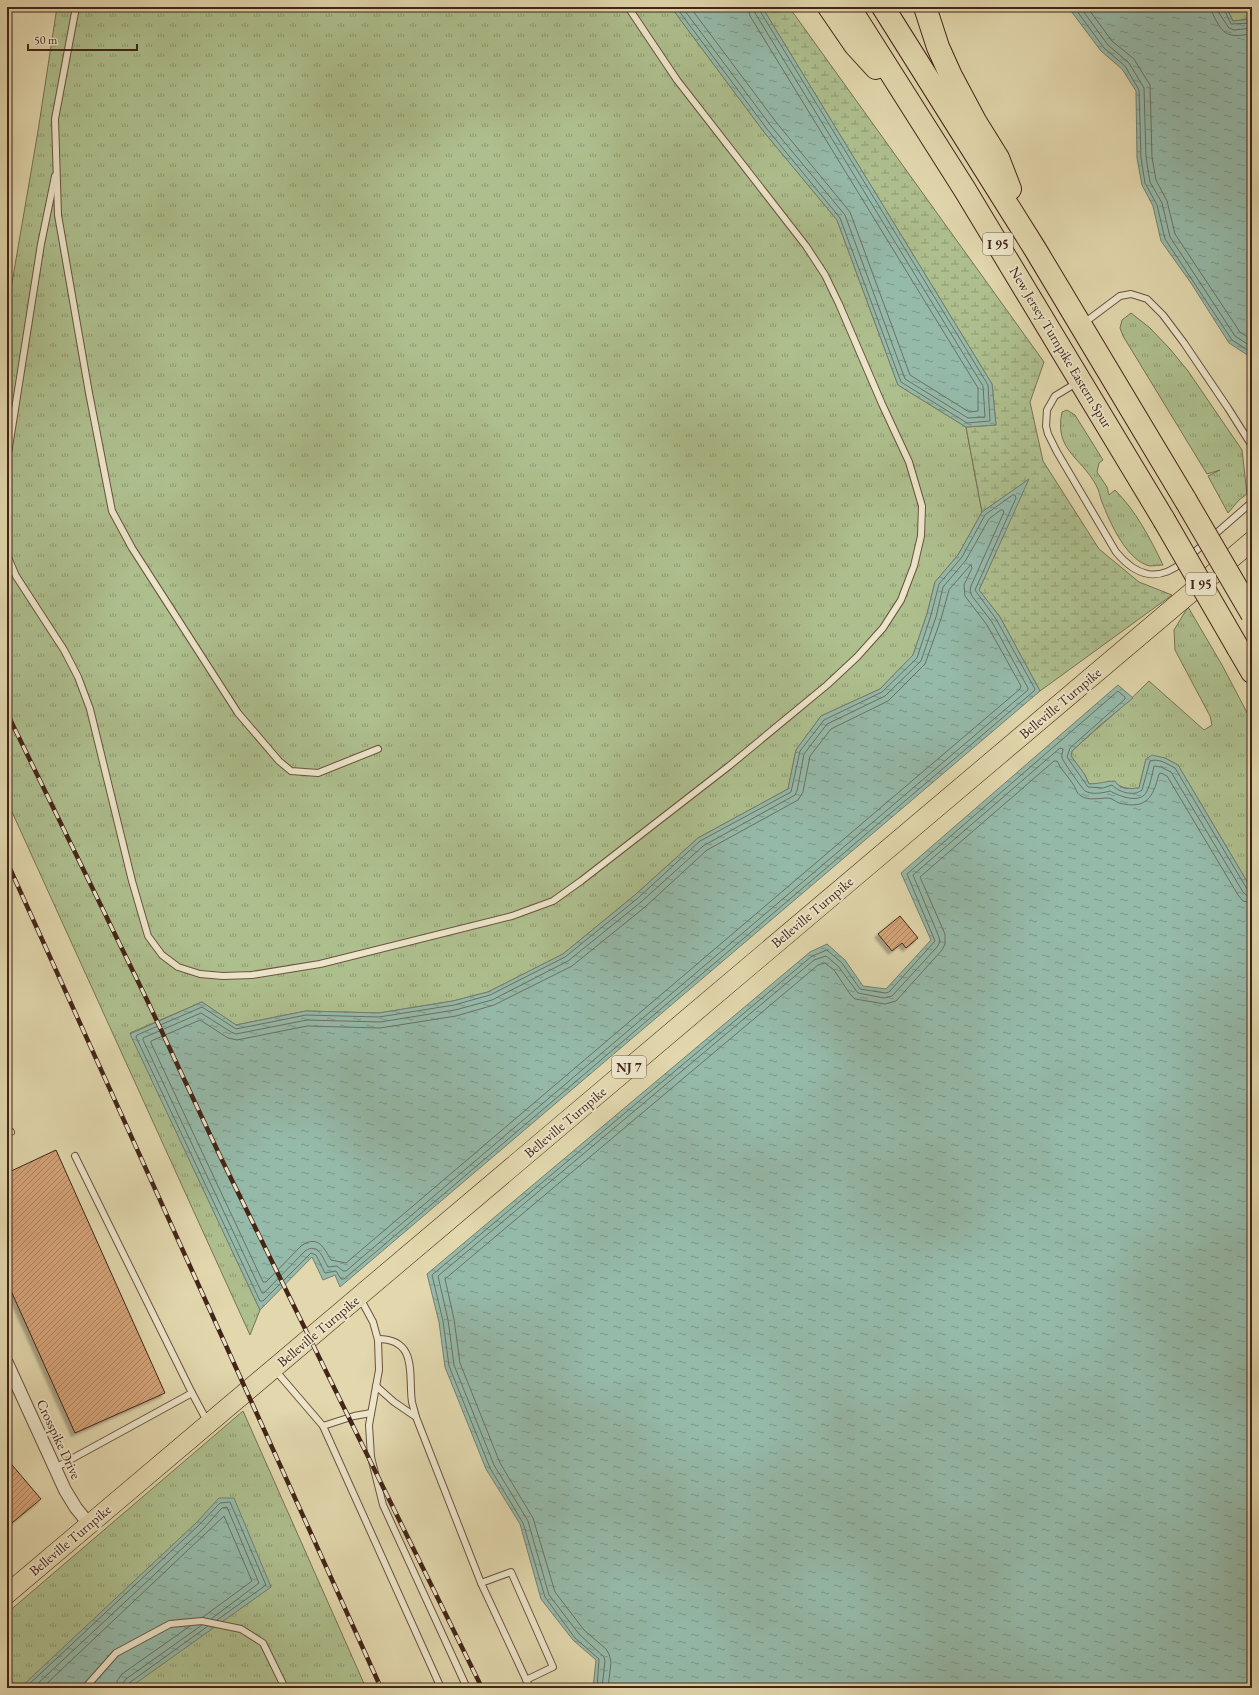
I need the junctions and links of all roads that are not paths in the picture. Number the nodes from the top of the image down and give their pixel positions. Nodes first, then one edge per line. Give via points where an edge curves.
1 (76, 7) edge
2 (628, 7) edge
3 (829, 7) edge
4 (849, 7) edge
5 (883, 7) edge
6 (925, 7) edge
7 (914, 109) junction
8 (57, 167) junction
9 (1035, 249) junction
10 (1082, 326) junction
11 (1081, 380) junction
12 (1252, 446) edge
13 (7, 460) edge
14 (1252, 502) edge
15 (1252, 541) edge
16 (7, 555) edge
17 (1252, 614) edge
18 (1252, 672) edge
19 (378, 749) dead end
20 (75, 1156) dead end
21 (360, 1296) junction
22 (378, 1339) junction
23 (7, 1363) edge
24 (274, 1368) junction
25 (376, 1386) junction
26 (192, 1393) junction
27 (371, 1414) junction
28 (416, 1417) junction
29 (208, 1423) junction
30 (323, 1426) junction
31 (55, 1468) junction
32 (89, 1524) junction
33 (482, 1583) junction
34 (7, 1594) edge
35 (526, 1680) junction
36 (85, 1688) edge
37 (285, 1688) edge
38 (441, 1688) edge
39 (467, 1688) edge
40 (530, 1688) edge

1 - 8 lane via 55,119
2 - 16 lane via 677,80 806,246 825,276 909,462 922,506 921,536 914,566 901,600 883,628 827,686 722,771 553,901 512,916 320,964 252,974 200,974 178,967 162,954 148,936 90,710 78,677 64,650 16,576
3 - 7 highway via 855,45
4 - 7 highway, New Jersey Turnpike Eastern Spur / I 95
5 - 9 highway, New Jersey Turnpike Eastern Spur / I 95
6 - 9 highway via 951,76 998,158
7 - 11 highway, New Jersey Turnpike Eastern Spur / I 95
8 - 13 lane via 41,244
8 - 19 lane via 58,215 112,511 132,548 238,713 279,761 291,771 318,772
9 - 10 highway, New Jersey Turnpike Eastern Spur / I 95
10 - 12 lane via 1120,296 1131,294 1144,298 1163,315 1184,343
10 - 17 highway, New Jersey Turnpike Eastern Spur / I 95, bridge
11 - 14 lane via 1055,396 1047,410 1048,434 1116,552 1130,566 1151,575 1170,571
11 - 18 highway, New Jersey Turnpike Eastern Spur / I 95, bridge
15 - 21 main road, Belleville Turnpike / NJ 7
20 - 26 lane
21 - 22 lane
21 - 24 main road, Belleville Turnpike / NJ 7
22 - 25 lane via 379,1370
22 - 28 lane via 388,1339 400,1346 409,1358 412,1372 412,1402
23 - 31 street, Crosspike Drive
24 - 29 main road, Belleville Turnpike / NJ 7
24 - 30 lane
25 - 27 lane
25 - 28 lane
26 - 29 lane
26 - 31 lane
27 - 30 lane via 354,1416
27 - 39 lane via 371,1458 383,1505
28 - 33 lane
29 - 32 main road, Belleville Turnpike / NJ 7
30 - 38 lane
31 - 32 street, Crosspike Drive via 71,1501
32 - 34 main road, Belleville Turnpike / NJ 7
33 - 35 lane
33 - 35 lane via 511,1572 553,1667
35 - 40 lane
36 - 37 lane via 116,1653 170,1624 202,1621 241,1629 263,1643

